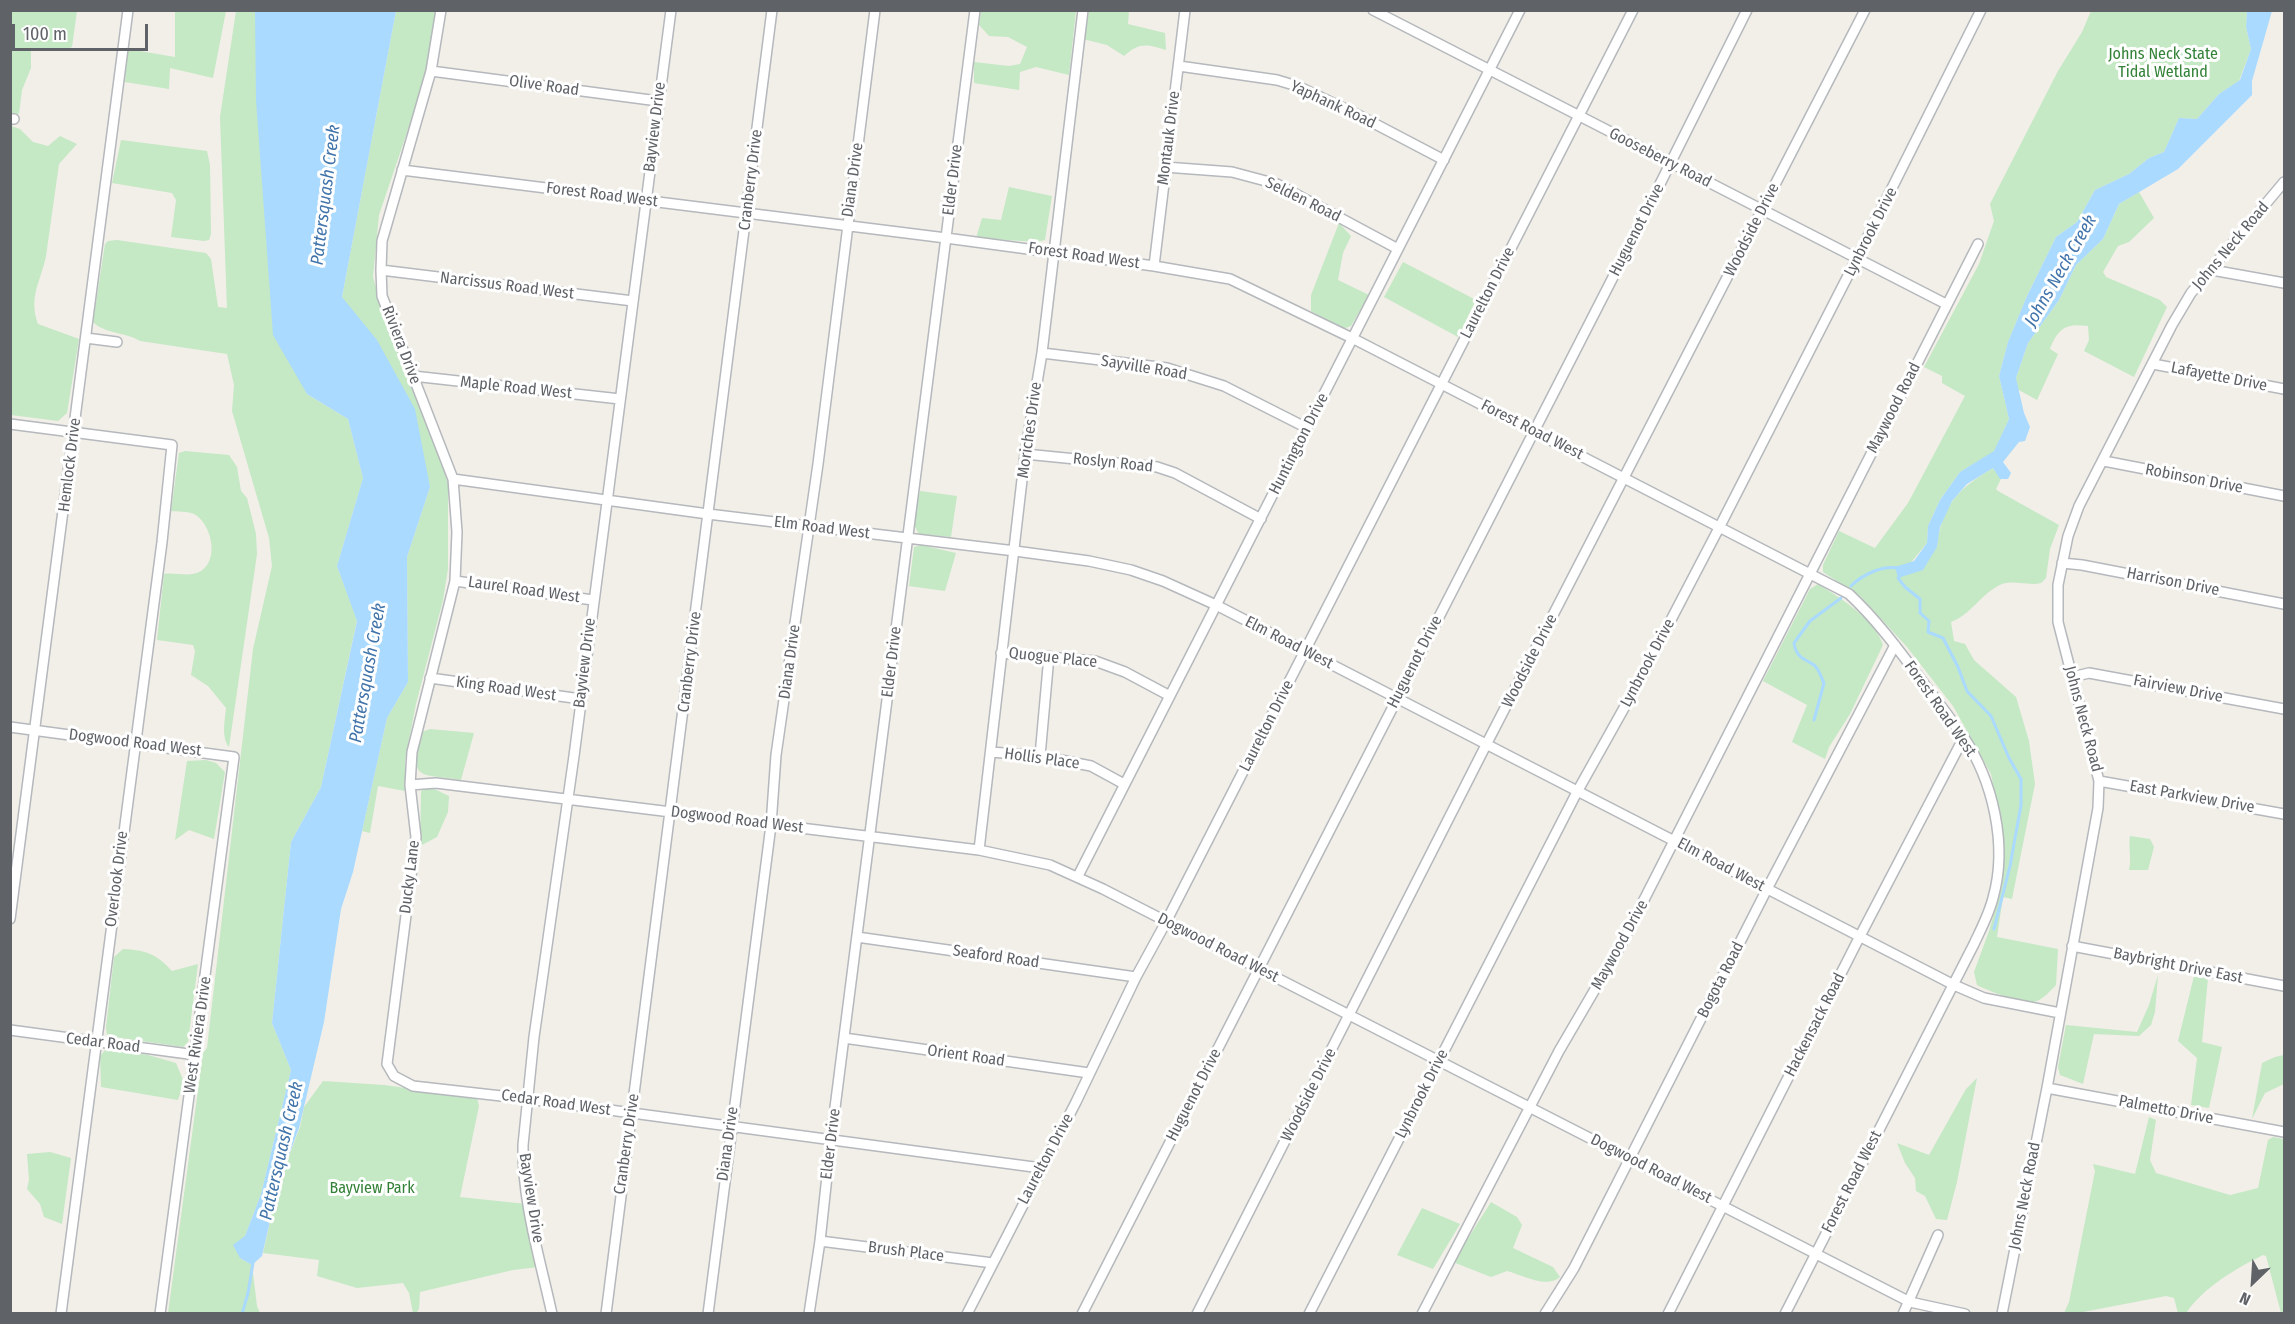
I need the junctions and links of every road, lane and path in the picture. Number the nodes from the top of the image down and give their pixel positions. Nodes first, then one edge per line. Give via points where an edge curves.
1 (128, 10) edge
2 (441, 10) edge
3 (671, 10) edge
4 (772, 10) edge
5 (875, 10) edge
6 (975, 10) edge
7 (1083, 10) edge
8 (1185, 10) edge
9 (1373, 10) edge
10 (1520, 10) edge
11 (1633, 10) edge
12 (1747, 10) edge
13 (1864, 10) edge
14 (1981, 10) edge
15 (1179, 66) junction
16 (1489, 70) junction
17 (431, 71) junction
18 (658, 101) junction
19 (1577, 116) junction
20 (1444, 160) junction
21 (1670, 163) junction
22 (1165, 167) junction
23 (402, 170) junction
24 (2284, 182) edge
25 (646, 201) junction
26 (1762, 210) junction
27 (747, 213) junction
28 (847, 226) junction
29 (946, 237) junction
30 (1978, 244) dead end
31 (1398, 249) junction
32 (1054, 253) junction
33 (1857, 258) junction
34 (1154, 266) junction
35 (381, 270) junction
36 (2212, 270) junction
37 (2284, 283) edge
38 (633, 301) junction
39 (1946, 304) junction
40 (86, 338) junction
41 (1354, 339) junction
42 (117, 342) dead end
43 (1042, 353) junction
44 (2153, 364) junction
45 (413, 376) junction
46 (1442, 384) junction
47 (2284, 389) edge
48 (620, 399) junction
49 (10, 424) edge
50 (1307, 428) junction
51 (1533, 431) junction
52 (73, 432) junction
53 (1025, 454) junction
54 (2104, 460) junction
55 (1625, 478) junction
56 (453, 479) junction
57 (2284, 496) edge
58 (606, 499) junction
59 (708, 514) junction
60 (1261, 519) junction
61 (808, 526) junction
62 (1719, 526) junction
63 (907, 538) junction
64 (1015, 550) junction
65 (2062, 563) junction
66 (1810, 572) junction
67 (455, 581) junction
68 (593, 600) junction
69 (2284, 604) edge
70 (1216, 606) junction
71 (1895, 645) junction
72 (1001, 652) junction
73 (1305, 652) junction
74 (1049, 656) junction
75 (2072, 677) junction
76 (430, 678) junction
77 (1170, 696) junction
78 (1396, 698) junction
79 (581, 699) junction
80 (2284, 709) edge
81 (10, 727) edge
82 (35, 730) junction
83 (1964, 737) junction
84 (134, 743) junction
85 (1487, 743) junction
86 (991, 752) junction
87 (234, 756) joint
88 (1040, 756) junction
89 (2099, 781) junction
90 (1124, 784) junction
91 (410, 785) junction
92 (1577, 792) junction
93 (567, 801) junction
94 (671, 812) junction
95 (2284, 814) edge
96 (771, 825) junction
97 (870, 838) junction
98 (1675, 840) junction
99 (979, 850) junction
100 (1078, 876) junction
101 (1767, 889) junction
102 (10, 919) edge
103 (1167, 922) junction
104 (1860, 936) junction
105 (857, 937) junction
106 (2072, 946) junction
107 (1257, 969) junction
108 (1136, 977) junction
109 (1954, 985) junction
110 (2284, 986) edge
111 (2060, 1013) junction
112 (1350, 1015) junction
113 (10, 1030) edge
114 (844, 1038) junction
115 (96, 1042) junction
116 (196, 1055) junction
117 (1439, 1060) junction
118 (1089, 1073) junction
119 (394, 1076) joint
120 (2047, 1088) junction
121 (528, 1099) junction
122 (1529, 1106) junction
123 (631, 1114) junction
124 (731, 1127) junction
125 (2284, 1132) edge
126 (831, 1139) junction
127 (1631, 1159) junction
128 (1041, 1168) junction
129 (1723, 1206) junction
130 (1938, 1235) dead end
131 (820, 1241) junction
132 (1815, 1254) junction
133 (993, 1263) junction
134 (1910, 1302) junction
135 (61, 1314) edge
136 (160, 1314) edge
137 (552, 1314) edge
138 (606, 1314) edge
139 (708, 1314) edge
140 (808, 1314) edge
141 (967, 1314) edge
142 (1082, 1314) edge
143 (1197, 1314) edge
144 (1309, 1314) edge
145 (1422, 1314) edge
146 (1545, 1314) edge
147 (1668, 1314) edge
148 (1785, 1314) edge
149 (1903, 1314) edge
150 (1965, 1314) edge
151 (2002, 1314) edge

1 - 40 street, Hemlock Drive
2 - 17 street, Riviera Drive
3 - 18 street, Bayview Drive
4 - 27 street, Cranberry Drive
5 - 28 street, Diana Drive
6 - 29 street, Elder Drive
7 - 32 street, Moriches Drive
8 - 15 street, Montauk Drive
9 - 16 street, Gooseberry Road
10 - 16 street, Huntington Drive
11 - 19 street, Laurelton Drive
12 - 21 street, Huguenot Drive
13 - 26 street, Woodside Drive
14 - 33 street, Lynbrook Drive
15 - 20 street, Yaphank Road via 1297,86
15 - 22 street, Montauk Drive
16 - 19 street, Gooseberry Road
16 - 20 street, Huntington Drive
17 - 18 street, Olive Road
17 - 23 street, Riviera Drive
18 - 25 street, Bayview Drive
19 - 21 street, Gooseberry Road
19 - 46 street, Laurelton Drive
20 - 31 street, Huntington Drive
21 - 26 street, Gooseberry Road
21 - 51 street, Huguenot Drive
22 - 31 street, Selden Road via 1232,172 1277,184
22 - 34 street, Montauk Drive
23 - 25 street, Forest Road West
23 - 35 street, Riviera Drive via 382,241
24 - 36 street, Johns Neck Road
25 - 27 street, Forest Road West
25 - 38 street, Bayview Drive
26 - 33 street, Gooseberry Road
26 - 55 street, Woodside Drive
27 - 28 street, Forest Road West
27 - 59 street, Cranberry Drive
28 - 29 street, Forest Road West
28 - 61 street, Diana Drive
29 - 32 street, Forest Road West
29 - 63 street, Elder Drive
30 - 39 street, Maywood Road
31 - 41 street, Huntington Drive
32 - 34 street, Forest Road West
32 - 43 street, Moriches Drive
33 - 39 street, Gooseberry Road
33 - 62 street, Lynbrook Drive
34 - 41 street, Forest Road West via 1230,279
35 - 38 street, Narcissus Road West
35 - 45 street, Riviera Drive via 382,296
36 - 37 street
36 - 44 street, Johns Neck Road via 2191,293
38 - 48 street, Bayview Drive
39 - 66 street, Maywood Road
40 - 42 street
40 - 52 street, Hemlock Drive
41 - 46 street, Forest Road West
41 - 50 street, Huntington Drive
43 - 50 street, Sayville Road via 1167,368 1224,386
43 - 53 street, Moriches Drive
44 - 47 street, Lafayette Drive
44 - 54 street, Johns Neck Road
45 - 48 street, Maple Road West
45 - 56 street, Riviera Drive
46 - 51 street, Forest Road West
46 - 73 street, Laurelton Drive
48 - 58 street, Bayview Drive
49 - 52 street
50 - 60 street, Huntington Drive
51 - 55 street, Forest Road West
51 - 78 street, Huguenot Drive
52 - 82 street, Hemlock Drive
52 - 84 street, Overlook Drive via 172,445
53 - 60 street, Roslyn Road via 1157,467 1176,473
53 - 64 street, Moriches Drive
54 - 57 street, Robinson Drive
54 - 65 street, Johns Neck Road via 2079,506
55 - 62 street, Forest Road West
55 - 85 street, Woodside Drive
56 - 58 street, Elm Road West
56 - 67 street, Riviera Drive
58 - 59 street, Elm Road West
58 - 68 street, Bayview Drive
59 - 61 street, Elm Road West
59 - 94 street, Cranberry Drive
60 - 70 street, Huntington Drive
61 - 63 street, Elm Road West
61 - 96 street, Diana Drive via 776,754
62 - 66 street, Forest Road West
62 - 92 street, Lynbrook Drive
63 - 64 street, Elm Road West
63 - 97 street, Elder Drive
64 - 70 street, Elm Road West via 1131,570
64 - 72 street, Moriches Drive
65 - 69 street, Harrison Drive
65 - 75 street, Johns Neck Road via 2058,622
66 - 71 street, Forest Road West via 1849,594
66 - 98 street, Maywood Drive
67 - 68 street, Laurel Road West
67 - 76 street, Riviera Drive
68 - 79 street, Bayview Drive
70 - 73 street, Elm Road West
70 - 77 street, Huntington Drive
71 - 83 street, Forest Road West
71 - 101 street, Bogota Road
72 - 74 street, Quogue Place
72 - 86 street, Moriches Drive
73 - 78 street, Elm Road West
73 - 103 street, Laurelton Drive
74 - 77 street, Quogue Place via 1112,666
74 - 88 street
75 - 80 street, Fairview Drive via 2089,673
75 - 89 street, Johns Neck Road
76 - 79 street, King Road West
76 - 91 street, Ducky Lane via 412,752
77 - 90 street, Huntington Drive
78 - 85 street, Elm Road West
78 - 107 street, Huguenot Drive
79 - 93 street, Bayview Drive
81 - 82 street, Dogwood Road West
82 - 84 street, Dogwood Road West
82 - 102 street, Hemlock Drive
83 - 104 street, Hackensack Road
83 - 109 street, Forest Road West via 1988,786 1998,838 1998,873 1984,923
84 - 87 street, Dogwood Road West
84 - 115 street, Overlook Drive
85 - 92 street, Elm Road West
85 - 112 street, Woodside Drive
86 - 88 street, Hollis Place
86 - 99 street, Moriches Drive
87 - 116 street, West Riviera Drive
88 - 90 street, Hollis Place via 1090,766
89 - 95 street, East Parkview Drive
89 - 106 street, Johns Neck Road via 2098,808
90 - 100 street, Huntington Drive
91 - 93 street, Dogwood Road West via 436,783
91 - 119 street, Ducky Lane via 416,837 388,1045 387,1064
92 - 98 street, Elm Road West
92 - 117 street, Lynbrook Drive
93 - 94 street, Dogwood Road West
93 - 121 street, Bayview Drive
94 - 96 street, Dogwood Road West
94 - 123 street, Cranberry Drive
96 - 97 street, Dogwood Road West
96 - 124 street, Diana Drive
97 - 99 street, Dogwood Road West
97 - 105 street, Elder Drive
98 - 101 street, Elm Road West
98 - 122 street, Maywood Drive via 1622,943
99 - 100 street, Dogwood Road West via 1050,865
100 - 103 street, Dogwood Road West
101 - 104 street, Elm Road West
101 - 127 street, Bogota Road
103 - 107 street, Dogwood Road West
103 - 108 street, Laurelton Drive
104 - 109 street, Elm Road West
104 - 129 street, Hackensack Road
105 - 108 street, Seaford Road
105 - 114 street, Elder Drive
106 - 110 street, Baybright Drive East
106 - 111 street, Johns Neck Road
107 - 112 street, Dogwood Road West
107 - 142 street, Huguenot Drive
108 - 118 street, Laurelton Drive
109 - 111 street, Elm Road West via 1984,998
109 - 132 street, Forest Road West
111 - 120 street, Johns Neck Road
112 - 117 street, Dogwood Road West
112 - 143 street, Woodside Drive
113 - 115 street, Cedar Road
114 - 118 street, Orient Road
114 - 126 street, Elder Drive
115 - 116 street, Cedar Road
115 - 135 street, Overlook Drive
116 - 136 street, West Riviera Drive
117 - 122 street, Dogwood Road West
117 - 144 street, Lynbrook Drive
118 - 128 street, Laurelton Drive
119 - 121 street, Cedar Road West via 413,1086
120 - 125 street, Palmetto Drive
120 - 151 street, Johns Neck Road
121 - 123 street, Cedar Road West
121 - 137 street, Bayview Drive via 523,1161
122 - 127 street, Dogwood Road West
122 - 145 street, Maywood Drive
123 - 124 street, Cedar Road West
123 - 138 street, Cranberry Drive
124 - 126 street, Cedar Road West
124 - 139 street, Diana Drive
126 - 128 street, Cedar Road West
126 - 131 street, Elder Drive
127 - 129 street, Dogwood Road West
127 - 146 street, Bogota Road via 1574,1268
128 - 133 street, Laurelton Drive
129 - 132 street, Dogwood Road West
129 - 147 street, Hackensack Road
130 - 134 street
131 - 133 street, Brush Place
131 - 140 street, Elder Drive
132 - 134 street, Dogwood Road West
132 - 148 street, Forest Road West
133 - 141 street, Laurelton Drive
134 - 149 street
134 - 150 street, Dogwood Road West

